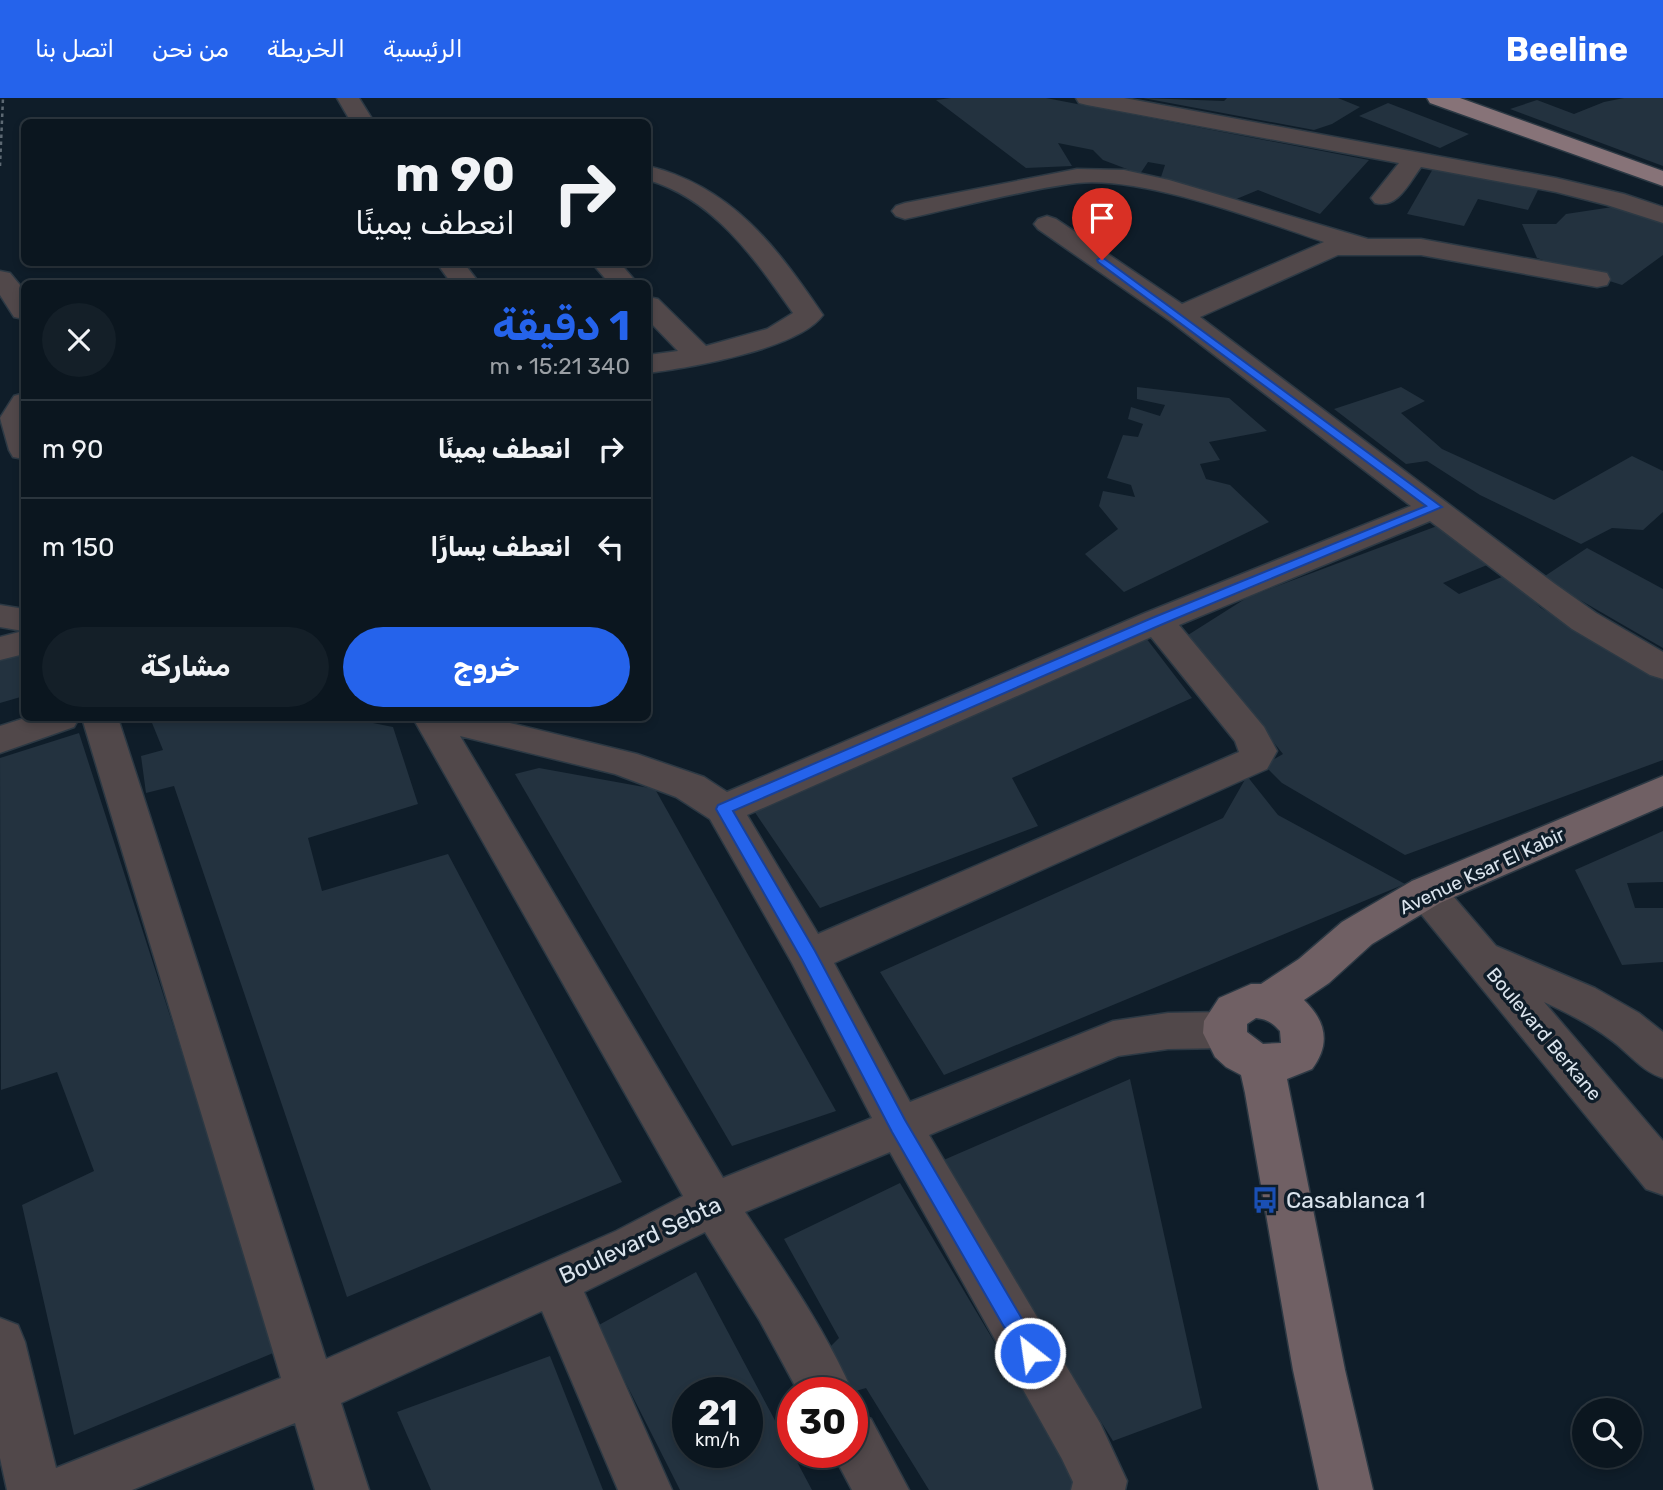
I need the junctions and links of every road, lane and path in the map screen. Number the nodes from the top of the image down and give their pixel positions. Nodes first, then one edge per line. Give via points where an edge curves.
1 (3, 98) edge
2 (348, 98) edge
3 (1087, 98) edge
4 (1438, 98) edge
5 (360, 119) edge
6 (1416, 158) junction
7 (0, 166) edge
8 (651, 174) edge
9 (1663, 179) edge
10 (1384, 198) dead end
11 (905, 211) dead end
12 (1663, 215) edge
13 (1047, 224) dead end
14 (1363, 246) junction
15 (452, 266) edge
16 (608, 266) edge
17 (0, 279) edge
18 (1597, 279) dead end
19 (464, 280) edge
20 (621, 280) edge
21 (21, 302) edge
22 (651, 308) edge
23 (1180, 315) junction
24 (700, 356) junction
25 (651, 364) edge
26 (21, 407) edge
27 (21, 439) edge
28 (1436, 507) junction
29 (0, 616) edge
30 (21, 620) edge
31 (1157, 621) junction
32 (21, 643) edge
33 (0, 649) edge
34 (1663, 667) edge
35 (53, 721) edge
36 (101, 721) edge
37 (433, 721) edge
38 (451, 721) edge
39 (0, 740) edge
40 (1663, 790) edge
41 (724, 809) junction
42 (1426, 892) junction
43 (1477, 955) junction
44 (809, 956) junction
45 (1283, 1011) junction
46 (1224, 1030) junction
47 (1663, 1059) edge
48 (1260, 1064) junction
49 (899, 1126) junction
50 (1663, 1175) edge
51 (713, 1204) junction
52 (554, 1280) junction
53 (0, 1342) edge
54 (818, 1377) edge
55 (309, 1392) junction
56 (868, 1465) edge
57 (34, 1490) edge
58 (66, 1490) edge
59 (342, 1490) edge
60 (645, 1490) edge
61 (882, 1490) edge
62 (1098, 1490) edge
63 (1346, 1490) edge

1 - 7 path
2 - 5 street
3 - 6 street
4 - 9 main road
6 - 10 street
6 - 12 street via 1556,185
8 - 24 street via 671,177 714,204 763,253 809,314 777,335
11 - 14 street via 1104,174 1228,203
13 - 23 street
14 - 18 street via 1421,247
14 - 23 street via 1334,247
15 - 19 street
16 - 20 street
17 - 21 street
22 - 24 street
23 - 28 street
24 - 25 street
26 - 27 street via 15,418
28 - 31 street
28 - 34 street via 1584,621
29 - 30 street
31 - 41 street
31 - 44 street via 1251,736 1258,751 1254,760
32 - 33 street
35 - 39 street
36 - 55 street
37 - 51 street
38 - 41 street via 624,763 690,787
40 - 42 street, Avenue Ksar El Kabir
41 - 44 street
42 - 43 street, Boulevard Berkane
42 - 45 street, Avenue Ksar El Kabir via 1357,933 1314,971
43 - 47 street via 1610,1013
43 - 50 street, Boulevard Berkane
44 - 49 street
45 - 46 street via 1251,1001 1235,1006 1226,1017
45 - 48 street via 1304,1034 1303,1048 1294,1059 1279,1065
46 - 48 street via 1229,1045
46 - 49 street, Boulevard Sebta via 1168,1031 1113,1039
48 - 63 street
49 - 51 street, Boulevard Sebta
49 - 62 street via 1081,1441 1100,1481
51 - 52 street, Boulevard Sebta
51 - 54 street
52 - 55 street, Boulevard Sebta
52 - 60 street
53 - 57 street
55 - 58 street, Boulevard Sebta
55 - 59 street
56 - 61 street

